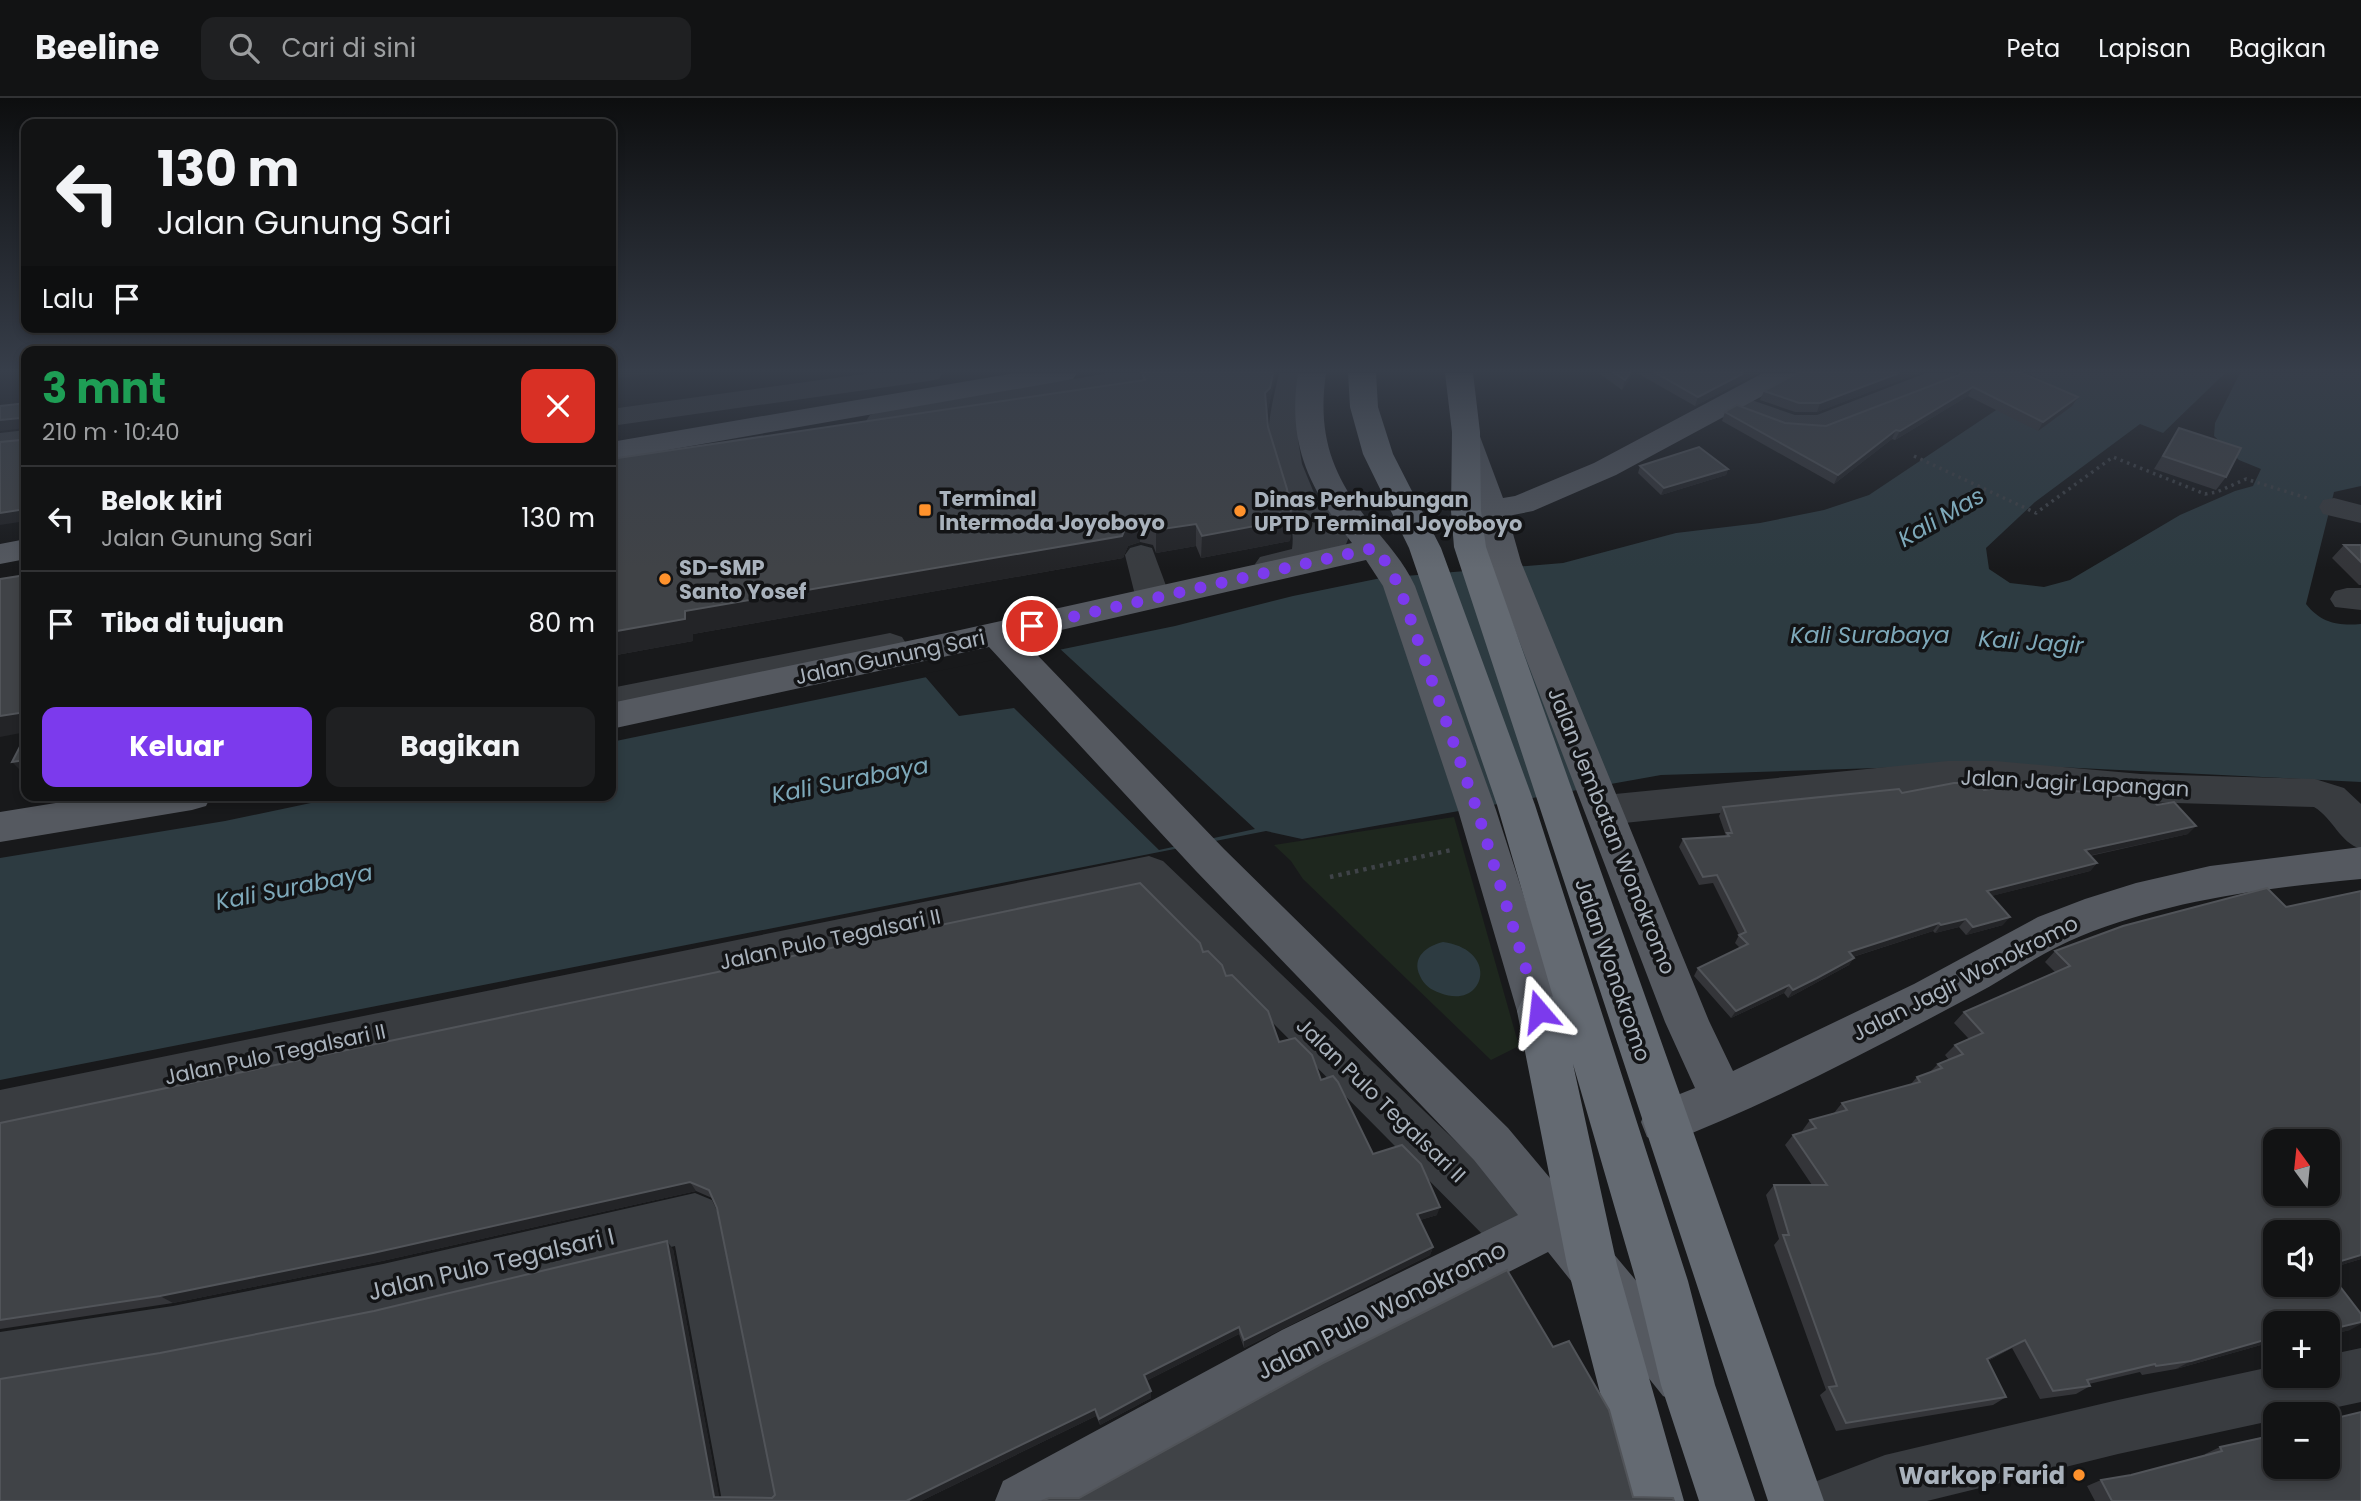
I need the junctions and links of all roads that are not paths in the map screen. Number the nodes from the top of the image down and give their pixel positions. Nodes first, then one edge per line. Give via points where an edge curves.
1 (730, 438) edge
2 (1285, 438) edge
3 (1310, 438) edge
4 (1373, 438) edge
5 (1466, 438) edge
6 (1468, 438) edge
7 (1662, 438) edge
8 (21, 440) edge
9 (719, 440) junction
10 (0, 442) edge
11 (616, 450) edge
12 (616, 466) edge
13 (1333, 493) junction
14 (1491, 509) junction
15 (21, 551) edge
16 (0, 554) edge
17 (1141, 555) dead end
18 (1380, 555) junction
19 (1307, 556) junction
20 (1151, 591) junction
21 (1004, 642) junction
22 (616, 700) edge
23 (616, 715) edge
24 (141, 801) edge
25 (1601, 802) junction
26 (1509, 814) junction
27 (0, 827) edge
28 (2361, 834) edge
29 (2361, 863) edge
30 (1539, 1011) junction
31 (1723, 1099) junction
32 (0, 1111) edge
33 (1611, 1111) junction
34 (1664, 1122) junction
35 (1539, 1230) junction
36 (1592, 1265) junction
37 (0, 1359) edge
38 (2361, 1376) edge
39 (1688, 1385) junction
40 (750, 1501) edge
41 (1023, 1501) edge
42 (1656, 1501) edge
43 (1727, 1501) edge
44 (1796, 1501) edge
45 (1837, 1501) edge

1 - 9 main road
2 - 19 street via 1284,449 1310,521
3 - 13 main road, Jalan Wonokromo
4 - 26 highway, Jalan Wonokromo via 1425,548
5 - 26 highway, Jalan Wonokromo via 1466,511
6 - 14 main road, Jalan Jembatan Wonokromo
7 - 14 main road via 1605,469 1522,504
8 - 10 street
9 - 11 main road
9 - 12 street
13 - 18 main road, Jalan Wonokromo
13 - 19 street via 1334,536 1327,547
14 - 25 main road, Jalan Jembatan Wonokromo via 1505,562
15 - 16 main road
17 - 20 street
18 - 21 main road, Jalan Gunung Sari
18 - 26 main road, Jalan Wonokromo
19 - 20 street
20 - 22 street
21 - 23 main road, Jalan Gunung Sari
21 - 35 main road via 1491,1144
24 - 27 main road
25 - 28 street, Jalan Jagir Lapangan via 1995,775 2141,788 2323,794 2343,807
25 - 31 main road, Jalan Jembatan Wonokromo via 1687,1022
26 - 30 main road, Jalan Wonokromo
26 - 33 highway, Jalan Wonokromo
26 - 34 highway, Jalan Wonokromo
29 - 31 main road, Jalan Jagir Wonokromo via 2264,873 2149,898 2064,925
30 - 33 highway
30 - 36 highway, Jalan Wonokromo
31 - 34 main road, Jalan Jagir Wonokromo
32 - 35 street, Jalan Pulo Tegalsari II via 1149,872
33 - 39 highway, Jalan Wonokromo
34 - 44 highway, Jalan Wonokromo
35 - 36 main road
35 - 41 main road, Jalan Pulo Wonokromo via 1301,1349
36 - 39 main road
36 - 42 highway, Jalan Wonokromo
37 - 40 street, Jalan Pulo Tegalsari I via 173,1332 383,1290 695,1217
38 - 45 street via 1924,1473
39 - 43 highway, Jalan Wonokromo

